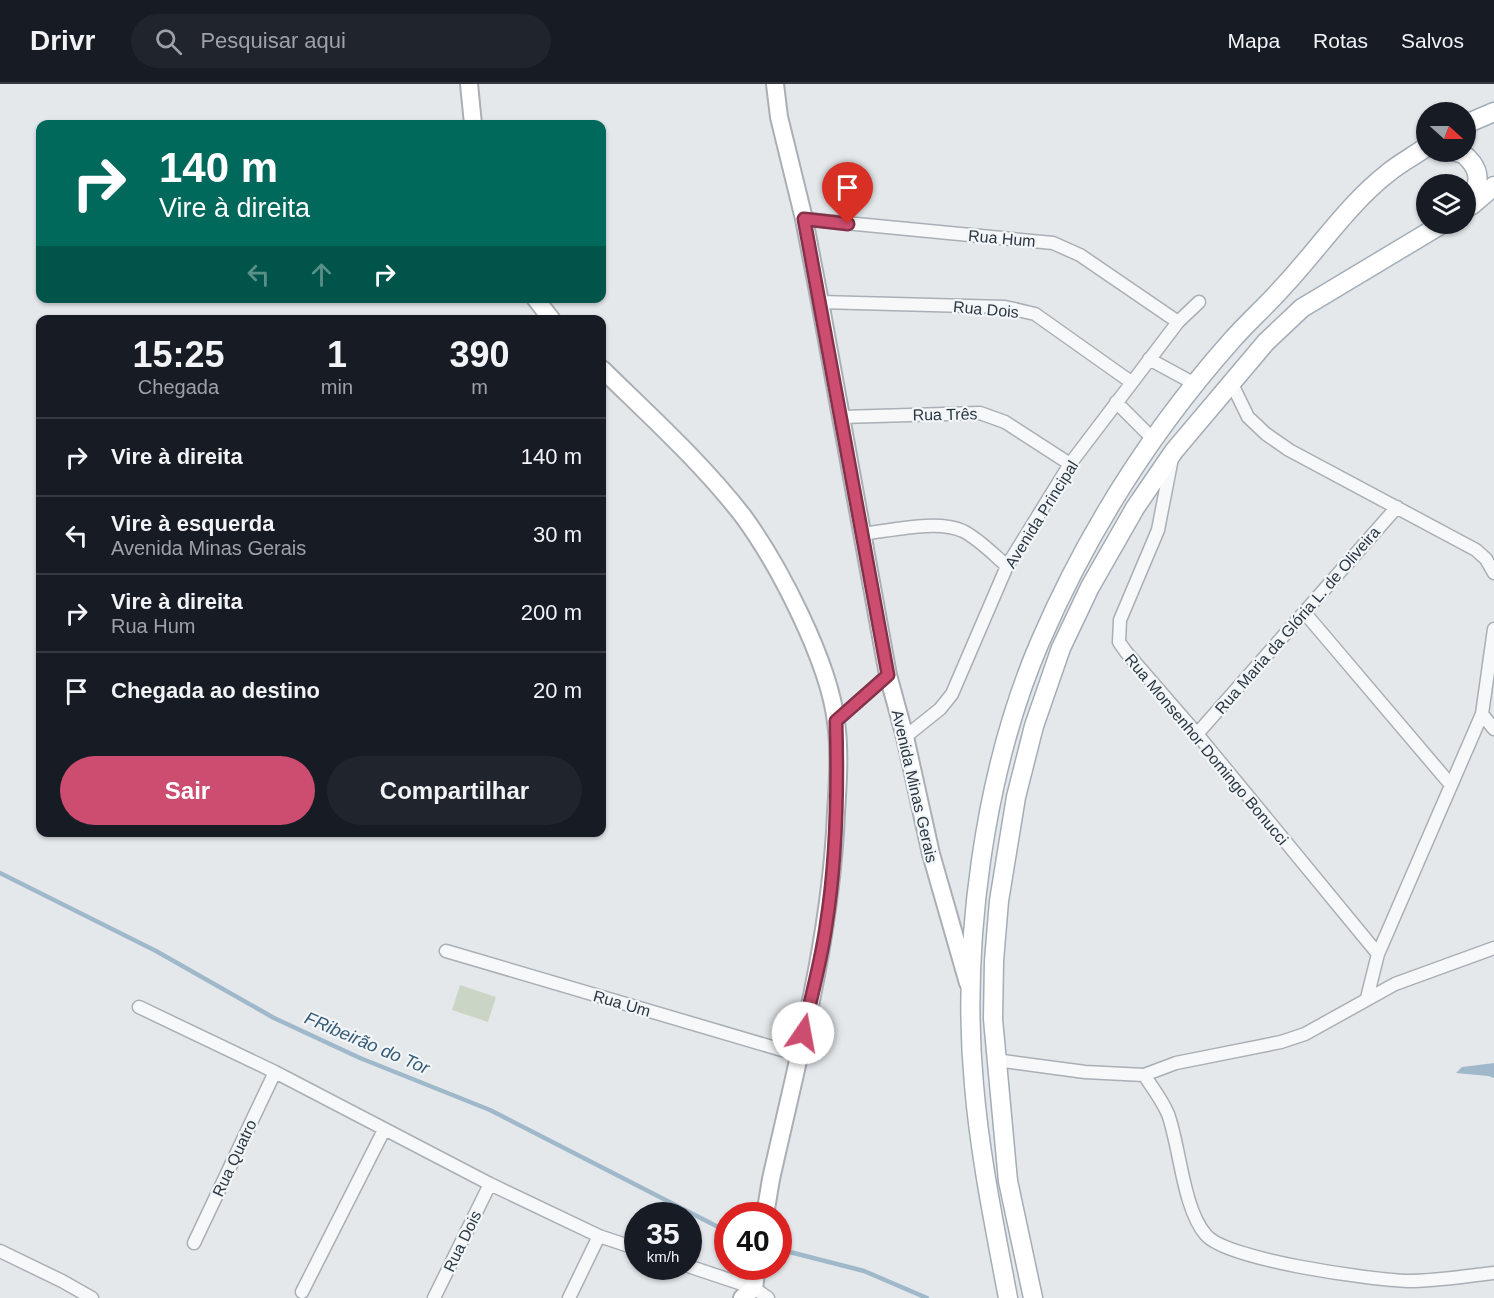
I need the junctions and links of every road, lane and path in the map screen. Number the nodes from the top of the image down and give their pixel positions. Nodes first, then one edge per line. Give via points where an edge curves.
1 (468, 84) edge
2 (775, 84) edge
3 (1494, 112) edge
4 (472, 120) edge
5 (1476, 120) edge
6 (1416, 155) edge
7 (1470, 162) edge
8 (1494, 186) edge
9 (1476, 189) edge
10 (1476, 203) edge
11 (804, 219) junction
12 (1425, 234) edge
13 (820, 302) junction
14 (1199, 302) dead end
15 (539, 303) edge
16 (548, 315) edge
17 (1178, 322) junction
18 (1149, 359) junction
19 (606, 373) edge
20 (1131, 382) junction
21 (1231, 382) junction
22 (1195, 384) junction
23 (1116, 402) junction
24 (841, 417) junction
25 (1154, 440) junction
26 (1174, 451) junction
27 (1070, 464) junction
28 (1397, 507) junction
29 (861, 534) junction
30 (1007, 566) junction
31 (1494, 573) edge
32 (1304, 612) junction
33 (1494, 630) edge
34 (888, 675) junction
35 (1482, 714) junction
36 (836, 721) junction
37 (1494, 729) edge
38 (1197, 734) junction
39 (905, 737) junction
40 (1451, 785) junction
41 (1494, 948) edge
42 (446, 951) dead end
43 (1378, 954) junction
44 (970, 990) junction
45 (1367, 998) junction
46 (139, 1007) dead end
47 (799, 1055) junction
48 (996, 1060) junction
49 (275, 1072) junction
50 (1144, 1075) junction
51 (384, 1130) junction
52 (490, 1184) junction
53 (768, 1202) edge
54 (599, 1236) junction
55 (194, 1243) dead end
56 (624, 1244) edge
57 (0, 1251) edge
58 (702, 1272) edge
59 (1494, 1273) edge
60 (302, 1292) dead end
61 (748, 1293) edge
62 (92, 1298) edge
63 (435, 1298) edge
64 (569, 1298) edge
65 (768, 1298) edge
66 (1008, 1298) edge
67 (1033, 1298) edge

1 - 4 street
2 - 11 street, Avenida Minas Gerais via 779,117
3 - 5 main road
6 - 22 main road via 1387,173 1343,218
7 - 9 main road via 1478,171
8 - 10 main road
11 - 13 street, Avenida Minas Gerais
11 - 17 street, Rua Hum via 1053,243 1080,255
12 - 21 main road via 1302,308
13 - 20 street, Rua Dois via 1005,307 1035,314
13 - 24 street, Avenida Minas Gerais
14 - 17 street, Avenida Principal
15 - 16 street
17 - 18 street, Avenida Principal
18 - 20 street, Avenida Principal
18 - 22 street
19 - 36 street via 692,457 744,518 794,603 820,661
20 - 23 street, Avenida Principal
21 - 26 main road
21 - 28 street via 1248,417 1266,434
22 - 25 main road
23 - 25 street
23 - 27 street, Avenida Principal
24 - 27 street, Rua Três via 980,413 1005,422
24 - 29 street, Avenida Minas Gerais
25 - 44 main road via 1073,572 1039,644 1019,700 985,838
26 - 38 street, Rua Monsenhor Domingo Bonucci via 1158,530 1118,632 1126,652
26 - 48 main road via 1135,508 1090,587 1061,648 1034,726 1016,796 999,901 993,1019
27 - 30 street, Avenida Principal
28 - 31 street via 1476,550
28 - 32 street, Rua Maria da Glória L. de Oliveira
29 - 30 street via 928,526 953,528 973,537
29 - 34 street, Avenida Minas Gerais
30 - 39 street, Avenida Principal via 952,694
32 - 38 street, Rua Maria da Glória L. de Oliveira
32 - 40 street
33 - 35 street
34 - 36 street
34 - 39 street, Avenida Minas Gerais
35 - 37 street
35 - 40 street
36 - 47 street via 835,844 826,926
38 - 43 street, Rua Monsenhor Domingo Bonucci
39 - 44 street, Avenida Minas Gerais via 930,854
40 - 43 street
41 - 45 street via 1412,977
42 - 47 street, Rua Um
43 - 45 street
44 - 66 main road via 973,1084
45 - 50 street via 1305,1034 1176,1063
46 - 49 street
47 - 53 street
48 - 50 street
48 - 67 main road via 1008,1181
49 - 51 street
49 - 55 street, Rua Quatro
50 - 59 street via 1167,1113 1195,1218 1206,1236 1220,1246 1244,1256 1373,1279 1436,1280
51 - 52 street
51 - 60 street
52 - 54 street
52 - 63 street, Rua Dois
54 - 56 street
54 - 64 street
57 - 62 street
58 - 61 street
61 - 65 street

